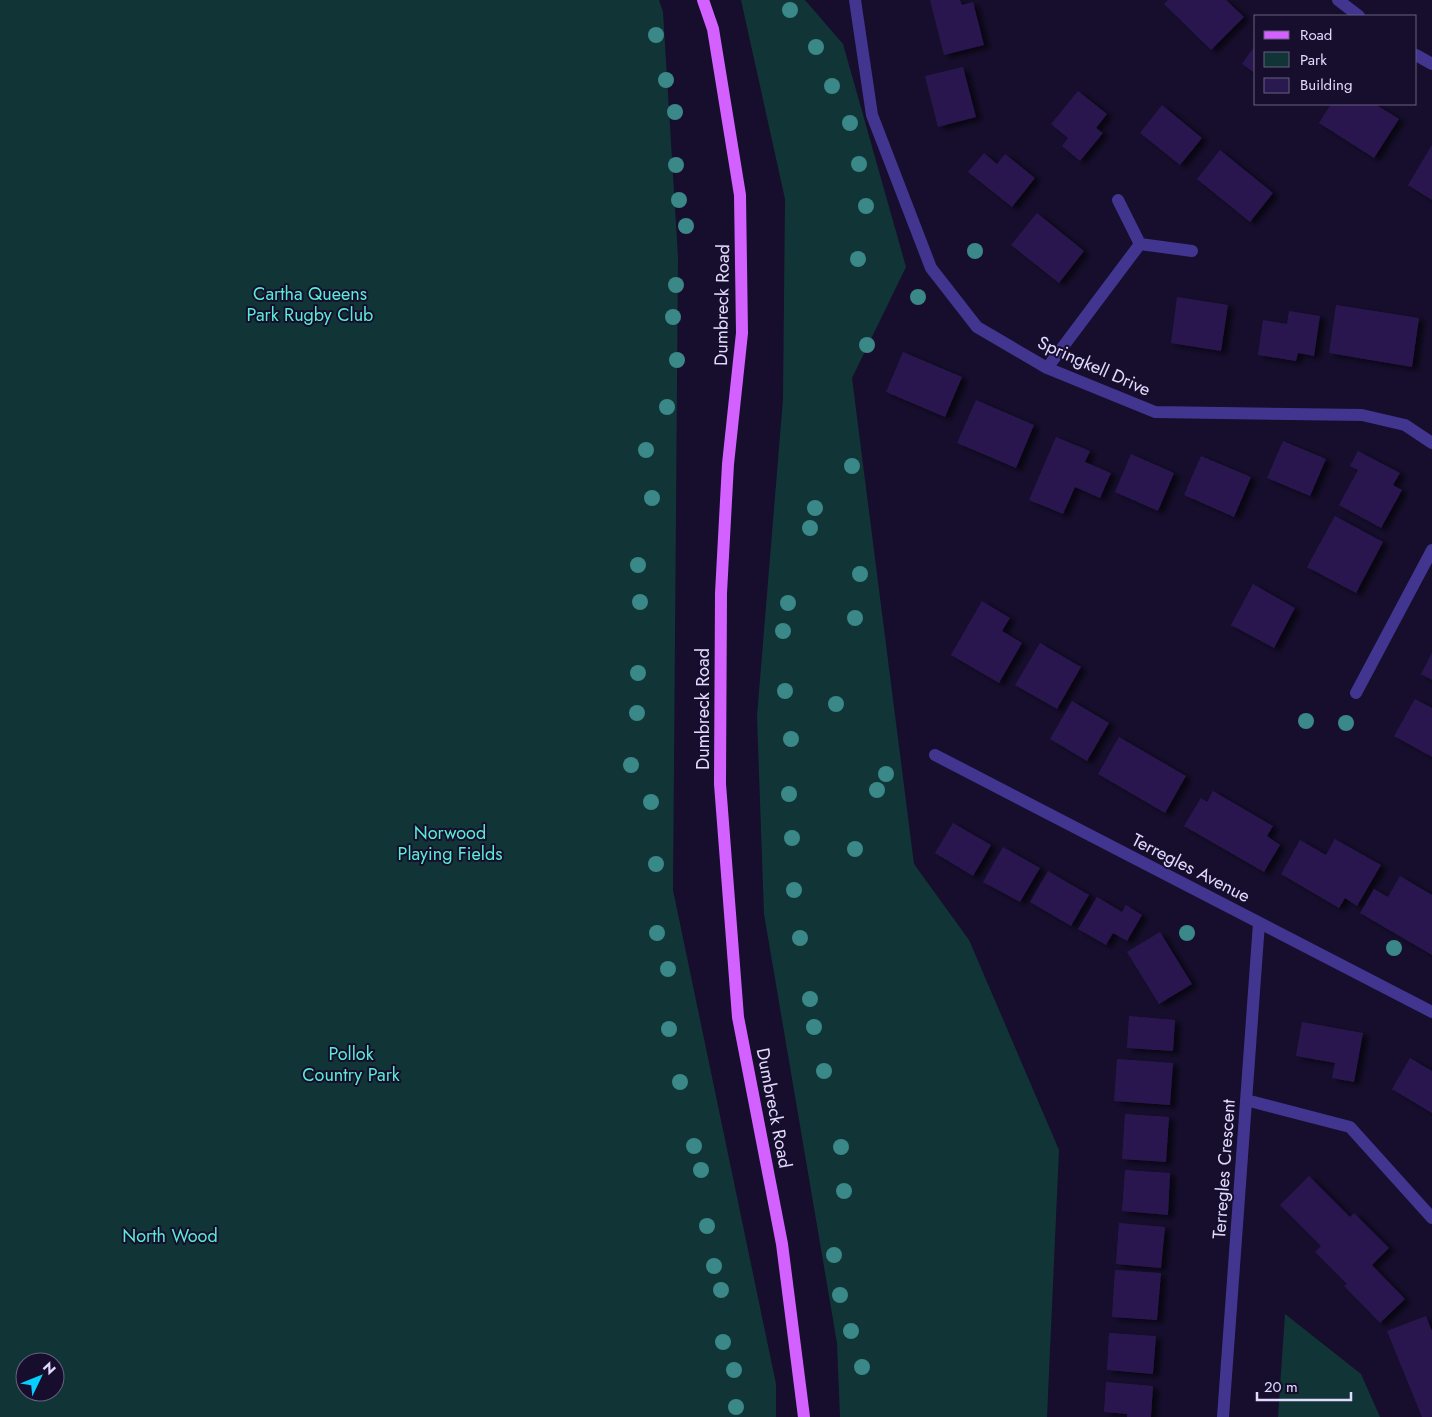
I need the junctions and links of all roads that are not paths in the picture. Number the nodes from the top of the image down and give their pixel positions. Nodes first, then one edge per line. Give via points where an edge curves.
1 (702, 0) edge
2 (855, 0) edge
3 (1338, 0) edge
4 (1358, 15) edge
5 (1417, 56) edge
6 (1432, 64) edge
7 (1118, 200) dead end
8 (1140, 244) junction
9 (1192, 251) dead end
10 (1047, 368) junction
11 (1432, 444) edge
12 (1432, 550) edge
13 (1356, 693) dead end
14 (934, 756) dead end
15 (1259, 924) junction
16 (1432, 1012) edge
17 (1246, 1100) junction
18 (1432, 1218) edge
19 (804, 1417) edge
20 (1224, 1417) edge

1 - 19 main road, Dumbreck Road via 713,30 740,194 742,333 728,464 721,593 720,784 738,1017 782,1244
2 - 10 street, Springkell Drive via 872,115 931,268 977,326
3 - 4 street
5 - 6 street
7 - 8 street
8 - 9 street
8 - 10 street
10 - 11 street, Springkell Drive via 1155,412 1362,415 1405,425
12 - 13 street
14 - 15 street, Terregles Avenue
15 - 16 street, Terregles Avenue
15 - 17 street, Terregles Crescent
17 - 18 street via 1350,1127
17 - 20 street, Terregles Crescent

